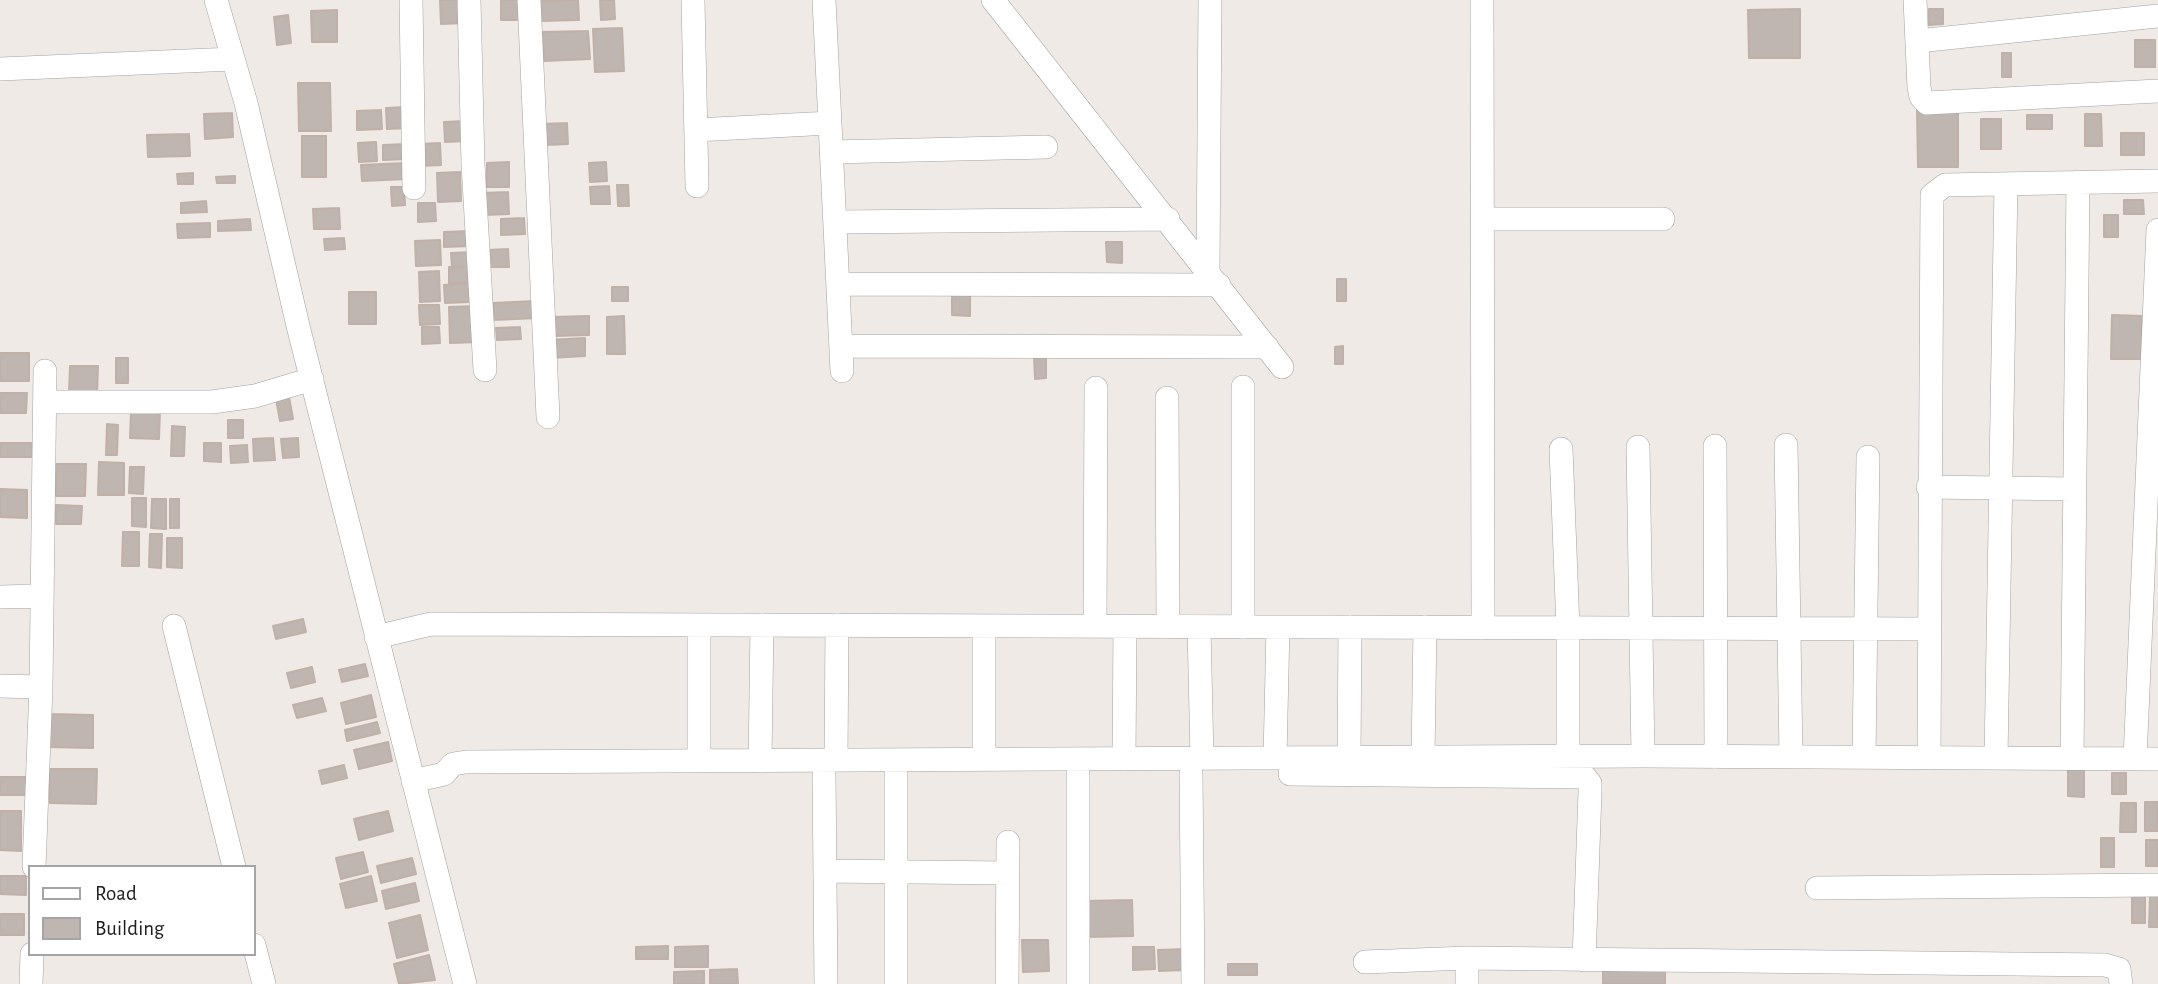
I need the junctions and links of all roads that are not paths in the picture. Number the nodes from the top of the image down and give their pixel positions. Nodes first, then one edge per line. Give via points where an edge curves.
1 (216, 0) edge
2 (411, 0) edge
3 (469, 0) edge
4 (528, 0) edge
5 (693, 0) edge
6 (824, 0) edge
7 (993, 0) edge
8 (1210, 0) edge
9 (1482, 0) edge
10 (1914, 0) edge
11 (2158, 16) edge
12 (1918, 41) junction
13 (233, 59) junction
14 (0, 69) edge
15 (2158, 91) edge
16 (830, 123) junction
17 (696, 130) junction
18 (1046, 147) dead end
19 (832, 152) junction
20 (2158, 181) edge
21 (2078, 183) junction
22 (2006, 184) junction
23 (697, 186) dead end
24 (414, 188) dead end
25 (1168, 219) junction
26 (1483, 219) junction
27 (1663, 219) dead end
28 (835, 222) junction
29 (2158, 230) edge
30 (1214, 278) junction
31 (838, 284) junction
32 (841, 346) junction
33 (1267, 347) junction
34 (1282, 366) dead end
35 (485, 370) dead end
36 (45, 371) dead end
37 (842, 371) dead end
38 (312, 379) junction
39 (1243, 387) dead end
40 (1097, 388) dead end
41 (1167, 398) dead end
42 (45, 402) junction
43 (548, 417) dead end
44 (1786, 445) dead end
45 (1715, 446) dead end
46 (1638, 447) dead end
47 (1561, 449) dead end
48 (1868, 457) dead end
49 (1928, 487) junction
50 (2001, 489) junction
51 (2073, 489) junction
52 (41, 596) junction
53 (0, 597) edge
54 (699, 625) junction
55 (762, 625) junction
56 (837, 625) junction
57 (174, 626) dead end
58 (984, 626) junction
59 (1095, 626) junction
60 (1125, 626) junction
61 (1168, 626) junction
62 (1243, 626) junction
63 (1199, 627) junction
64 (1278, 627) junction
65 (1350, 627) junction
66 (1425, 627) junction
67 (1483, 628) junction
68 (1568, 628) junction
69 (1640, 628) junction
70 (1716, 629) junction
71 (1790, 629) junction
72 (1867, 629) junction
73 (1928, 629) junction
74 (388, 633) junction
75 (0, 686) edge
76 (41, 687) junction
77 (1643, 756) junction
78 (1423, 757) junction
79 (1568, 757) junction
80 (1716, 757) junction
81 (1791, 757) junction
82 (1864, 757) junction
83 (1275, 758) junction
84 (1349, 758) junction
85 (1929, 758) junction
86 (1996, 758) junction
87 (2072, 758) junction
88 (984, 759) junction
89 (1124, 759) junction
90 (2147, 759) edge
91 (699, 761) junction
92 (760, 761) junction
93 (1196, 766) junction
94 (830, 767) junction
95 (896, 774) junction
96 (1078, 774) junction
97 (430, 778) junction
98 (1007, 842) dead end
99 (34, 865) edge
100 (234, 865) edge
101 (825, 871) junction
102 (897, 871) junction
103 (1007, 873) junction
104 (2158, 885) edge
105 (1817, 887) dead end
106 (256, 953) edge
107 (32, 956) edge
108 (1467, 958) junction
109 (1584, 960) junction
110 (1364, 962) dead end
111 (31, 984) edge
112 (264, 984) edge
113 (466, 984) edge
114 (826, 984) edge
115 (896, 984) edge
116 (1007, 984) edge
117 (1078, 984) edge
118 (1193, 984) edge
119 (1467, 984) edge
120 (2121, 984) edge

1 - 13 street
2 - 24 street
3 - 35 street
4 - 43 street
5 - 17 street
6 - 16 street
7 - 25 street
8 - 30 street
9 - 26 street
10 - 12 street
11 - 12 street
12 - 15 street via 1919,87 1927,103
13 - 14 street
13 - 38 street
16 - 17 street
16 - 19 street
17 - 23 street
18 - 19 street
19 - 28 street
20 - 21 street
21 - 22 street
21 - 51 street
22 - 49 street via 1945,185 1932,195
22 - 50 street
25 - 28 street
25 - 30 street
26 - 27 street
26 - 67 street
28 - 31 street
29 - 90 street
30 - 31 street
30 - 33 street
31 - 32 street
32 - 33 street
32 - 37 street
33 - 34 street
36 - 42 street
38 - 42 street via 255,396 212,402
38 - 74 street
39 - 62 street
40 - 59 street
41 - 61 street
42 - 52 street
44 - 71 street
45 - 70 street
46 - 69 street
47 - 68 street
48 - 72 street
49 - 50 street
49 - 73 street
50 - 51 street
50 - 86 street
51 - 87 street
52 - 53 street
52 - 76 street
54 - 55 street
54 - 74 street via 431,624
54 - 91 street
55 - 56 street
55 - 92 street
56 - 58 street
56 - 94 street
57 - 100 street
58 - 59 street
58 - 88 street
59 - 60 street
60 - 61 street
60 - 89 street
61 - 63 street
62 - 63 street
62 - 64 street
63 - 93 street
64 - 65 street
64 - 83 street
65 - 66 street
65 - 84 street
66 - 67 street
66 - 78 street
67 - 68 street
68 - 69 street
68 - 79 street
69 - 70 street
69 - 77 street
70 - 71 street
70 - 80 street
71 - 72 street
71 - 81 street
72 - 73 street
72 - 82 street
73 - 85 street
74 - 97 street
75 - 76 street
76 - 99 street
77 - 79 street
77 - 80 street
78 - 79 street
78 - 84 street
80 - 81 street
81 - 82 street
82 - 85 street
83 - 84 street
83 - 93 street
85 - 86 street
86 - 87 street
87 - 90 street
88 - 89 street
88 - 94 street
89 - 93 street
91 - 92 street
91 - 97 street via 457,762
92 - 94 street
93 - 96 street
93 - 109 street via 1585,777 1590,792
93 - 118 street
94 - 95 street
94 - 97 street
94 - 101 street
95 - 96 street
95 - 102 street
96 - 117 street
97 - 113 street
98 - 103 street
101 - 102 street
101 - 114 street
102 - 103 street
102 - 115 street
103 - 116 street
104 - 105 street
106 - 112 street
107 - 111 street
108 - 109 street
108 - 110 street
108 - 119 street
109 - 120 street via 2105,965 2119,969

